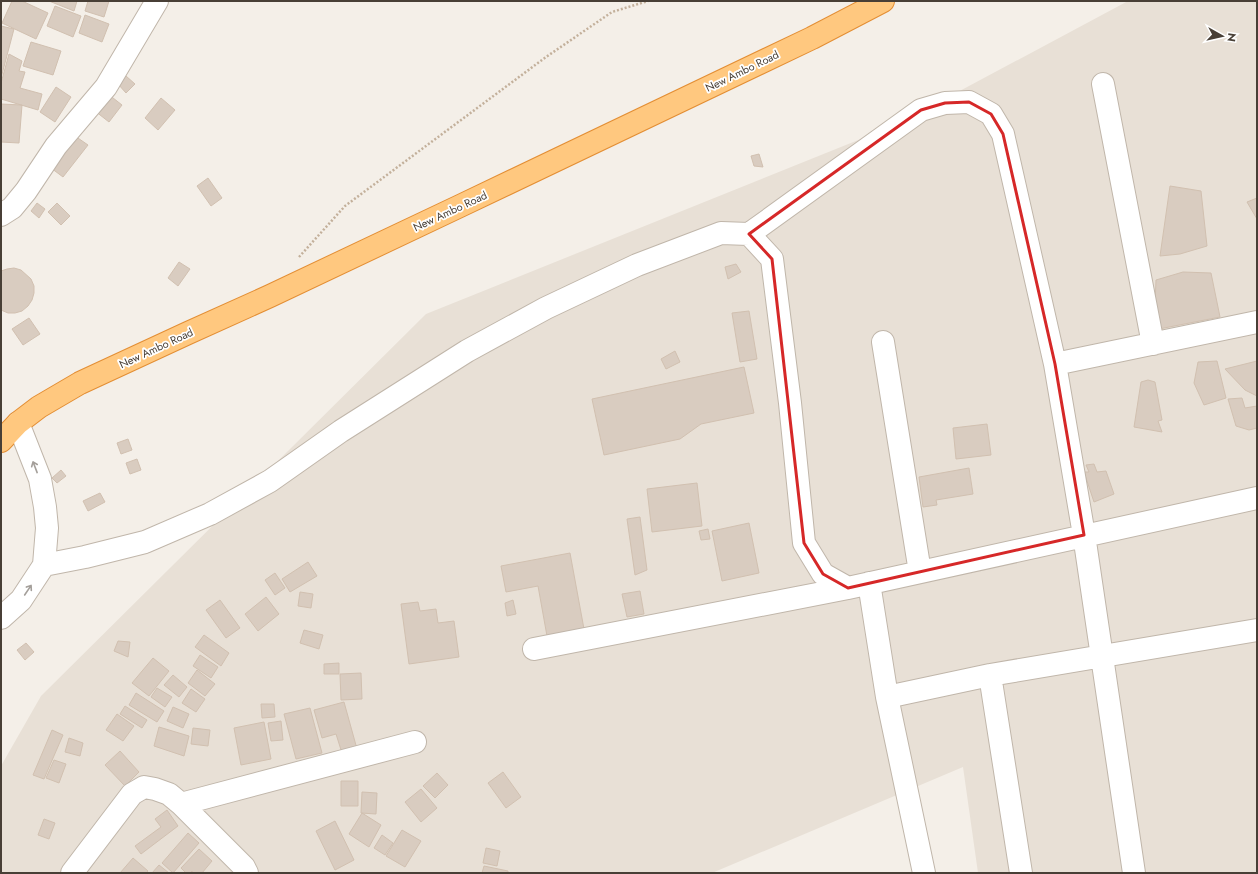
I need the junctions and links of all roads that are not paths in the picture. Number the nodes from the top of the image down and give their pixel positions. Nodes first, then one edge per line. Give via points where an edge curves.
1 (157, 1) edge
2 (883, 1) edge
3 (1103, 84) dead end
4 (1, 215) edge
5 (749, 234) junction
6 (1257, 322) edge
7 (883, 342) dead end
8 (1153, 344) junction
9 (1055, 364) junction
10 (9, 420) edge
11 (1, 441) edge
12 (1257, 498) edge
13 (1084, 535) junction
14 (44, 565) junction
15 (920, 572) junction
16 (869, 583) junction
17 (848, 588) junction
18 (1, 618) edge
19 (1257, 630) edge
20 (534, 649) dead end
21 (1103, 656) junction
22 (990, 675) junction
23 (887, 697) junction
24 (415, 742) dead end
25 (181, 804) junction
26 (72, 873) edge
27 (247, 873) edge
28 (924, 873) edge
29 (1021, 873) edge
30 (1134, 873) edge

1 - 4 street via 106,87 56,146 26,191 12,208
2 - 10 highway, New Ambo Road via 812,38 468,202 80,383
3 - 8 street
5 - 9 street via 921,110 945,103 969,102 991,114 1003,134
5 - 14 street via 721,233 637,265 546,308 467,351 341,431 270,481 210,514 145,542
5 - 17 street via 772,259 804,543 822,574
6 - 8 street
7 - 15 street
8 - 9 street
9 - 13 street
10 - 11 highway, New Ambo Road
14 -> 10 street via 47,528 40,479
12 - 13 street
13 - 15 street
13 - 21 street
18 -> 14 street via 21,600
15 - 16 street
16 - 17 street
16 - 23 street
17 - 20 street
19 - 21 street
21 - 22 street
21 - 30 street
22 - 23 street
22 - 29 street
23 - 28 street
24 - 25 street
25 - 26 street via 169,794 155,789 144,787 132,794
25 - 27 street

